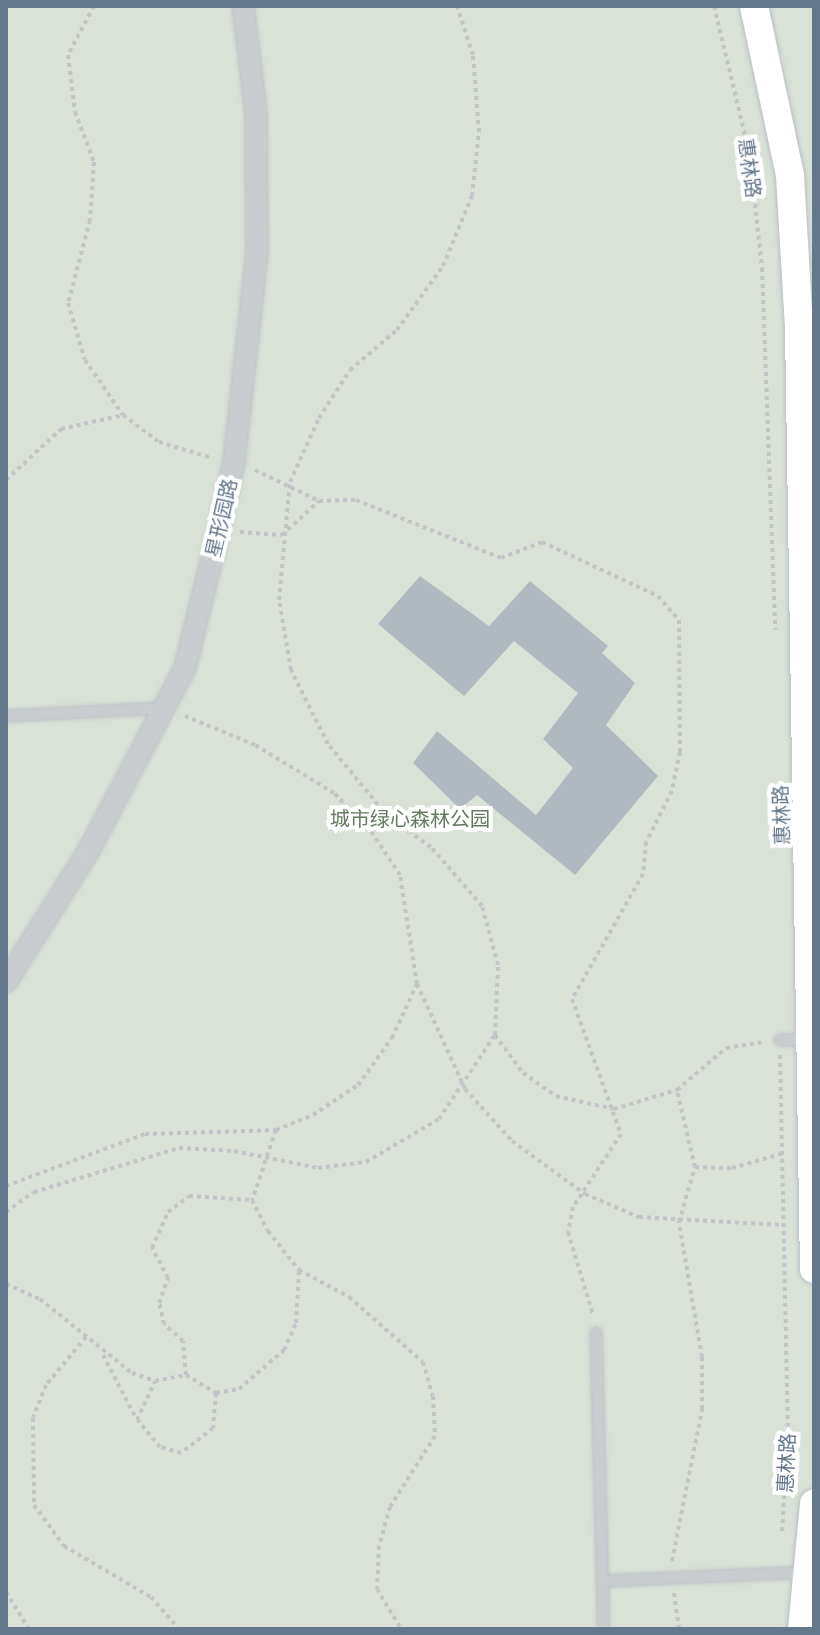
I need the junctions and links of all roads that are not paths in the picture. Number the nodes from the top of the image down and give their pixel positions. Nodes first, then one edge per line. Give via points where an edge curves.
1 (243, 6) edge
2 (754, 6) edge
3 (164, 708) junction
4 (6, 716) edge
5 (6, 982) edge
6 (780, 1040) road end
7 (812, 1041) edge
8 (814, 1269) edge
9 (596, 1333) road end
10 (814, 1504) edge
11 (809, 1572) junction
12 (603, 1581) junction
13 (604, 1629) edge
14 (802, 1629) edge

1 - 3 street, 星形园路 via 256,113 257,254 234,462 185,668
2 - 7 main road, 惠林路 via 790,176 798,312
3 - 4 lane
3 - 5 street, 星形园路 via 44,928
6 - 7 lane
7 - 8 main road, 惠林路
9 - 12 lane
10 - 11 main road, 惠林路
11 - 12 lane
11 - 14 main road, 惠林路
12 - 13 lane

